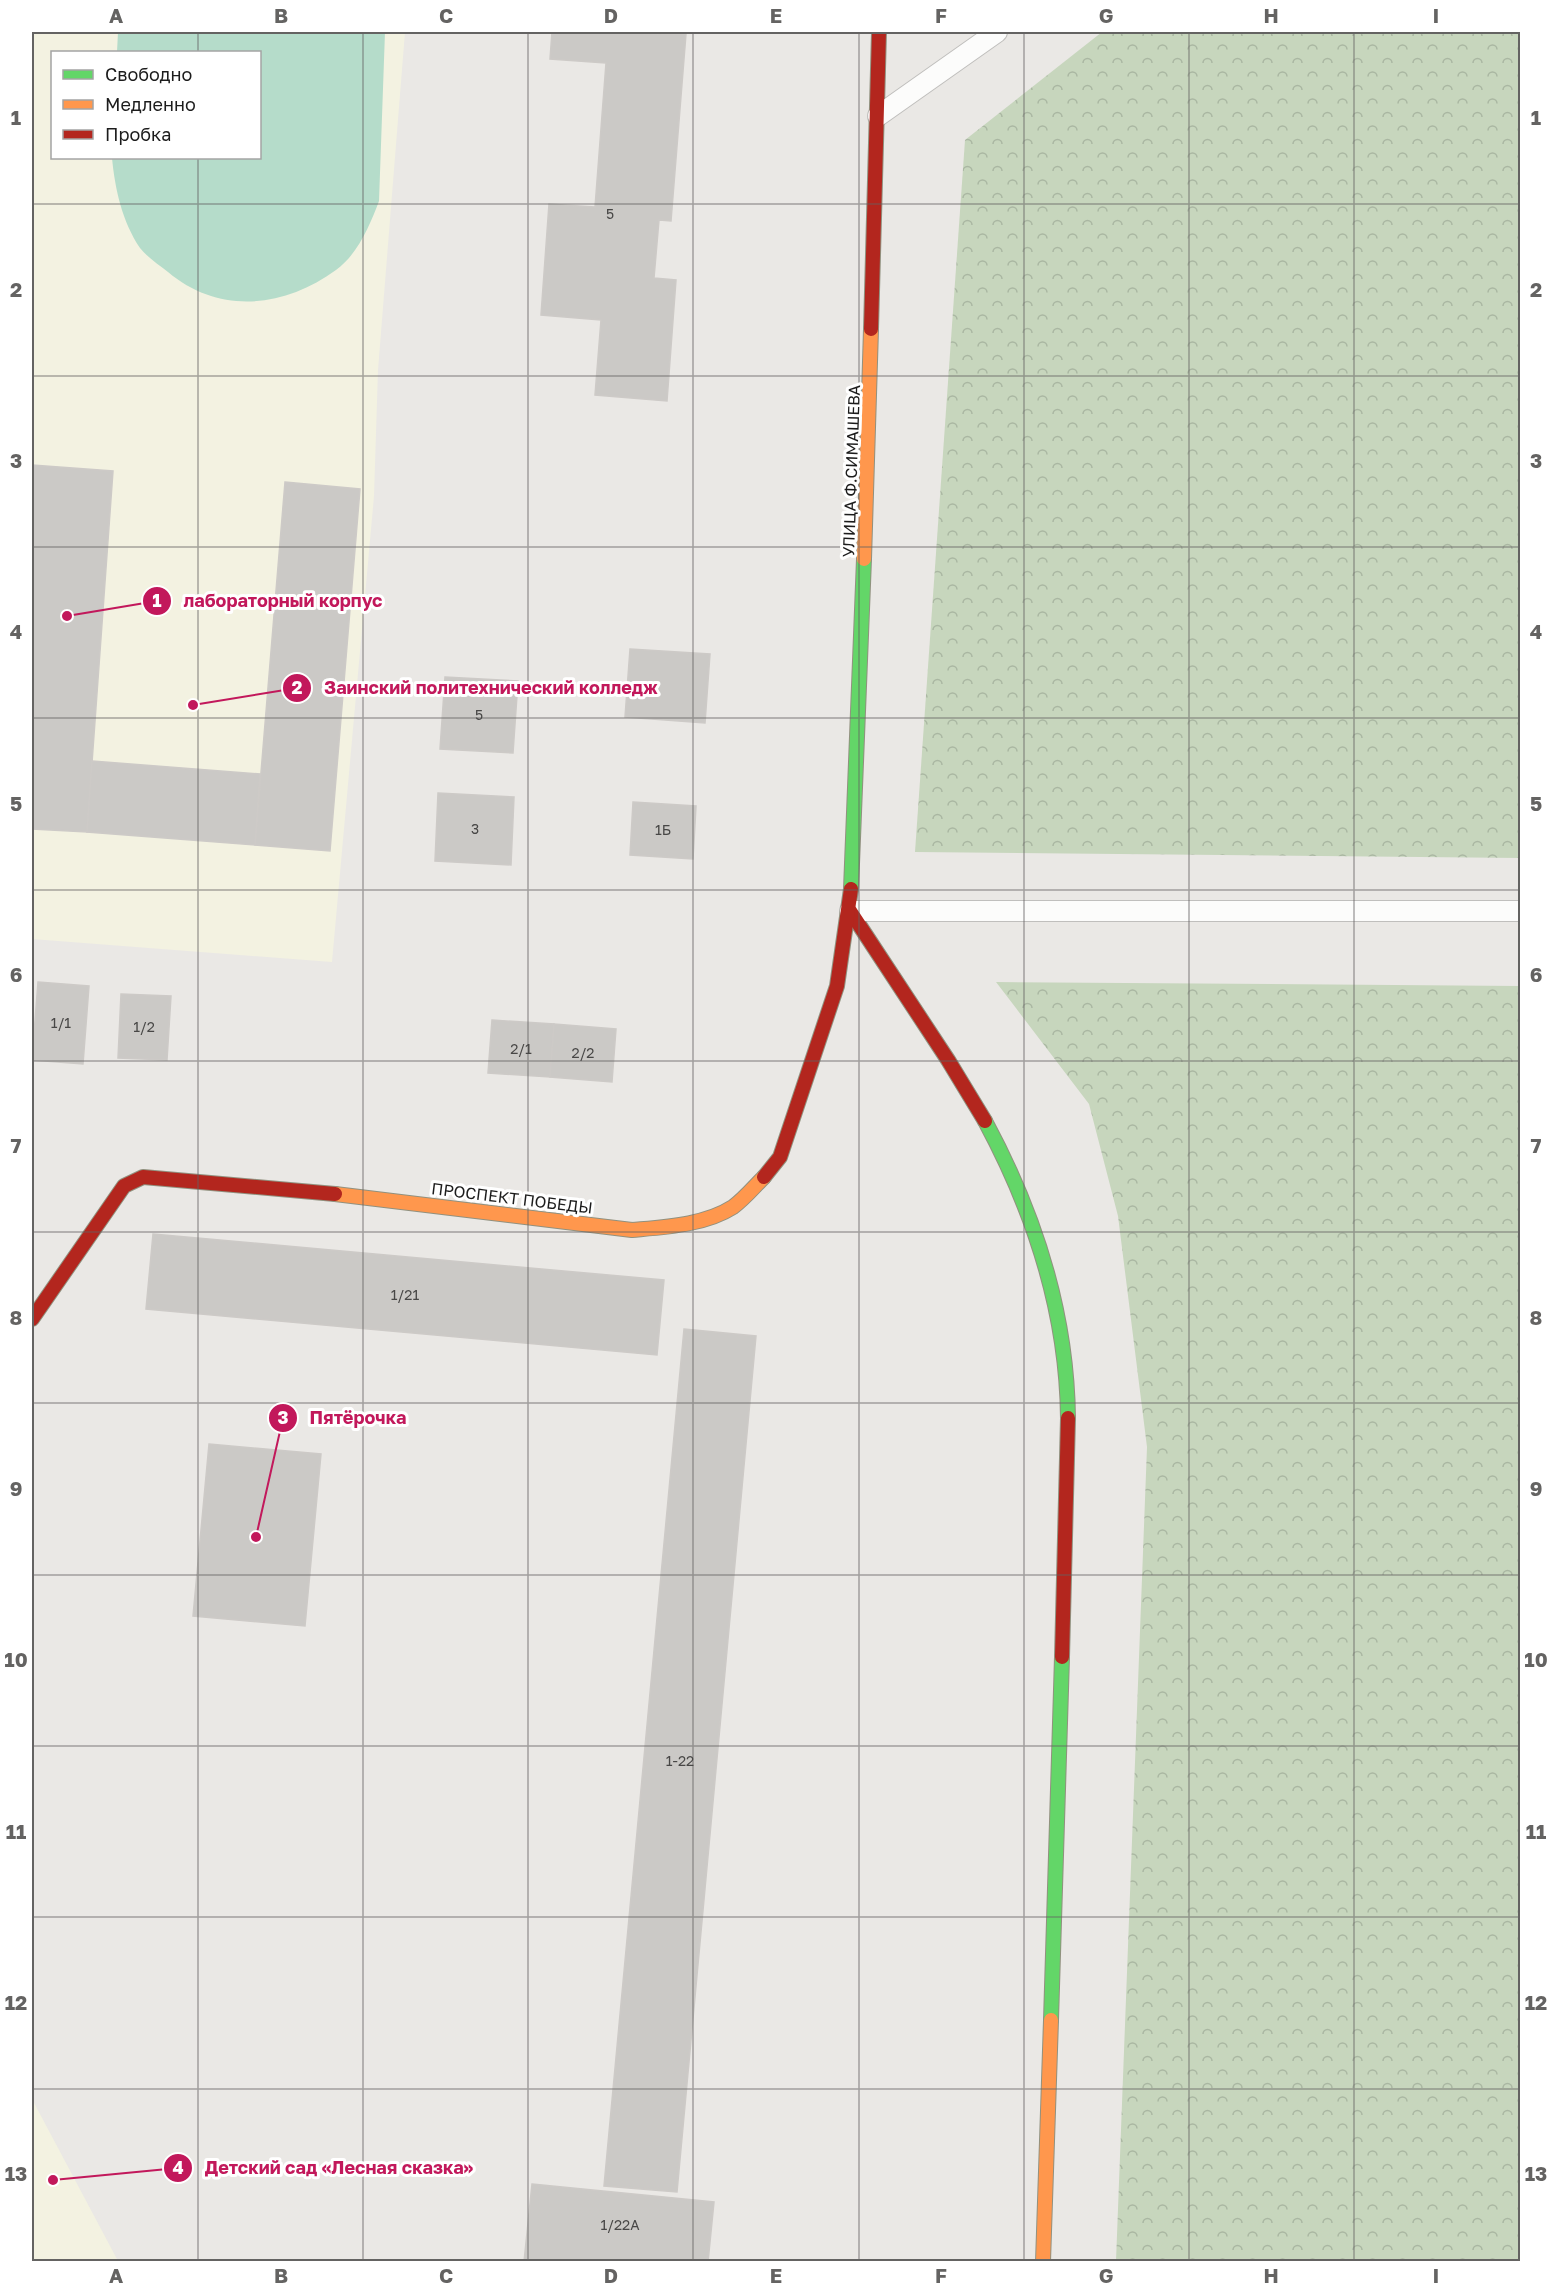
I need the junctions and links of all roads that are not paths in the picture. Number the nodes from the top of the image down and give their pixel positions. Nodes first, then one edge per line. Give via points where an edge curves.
1 (879, 32) edge
2 (997, 32) edge
3 (878, 116) junction
4 (1521, 910) edge
5 (850, 911) junction
6 (32, 1319) edge
7 (1043, 2262) edge

1 - 3 street, УЛИЦА Ф.СИМАШЕВА
2 - 3 lane
3 - 5 street, УЛИЦА Ф.СИМАШЕВА
4 - 5 lane
5 - 6 street, ПРОСПЕКТ ПОБЕДЫ via 833,1001 780,1157 734,1206 717,1215 674,1226 632,1230 346,1195 143,1177 124,1186
5 - 7 street via 980,1111 1035,1243 1051,1290 1064,1350 1068,1458

